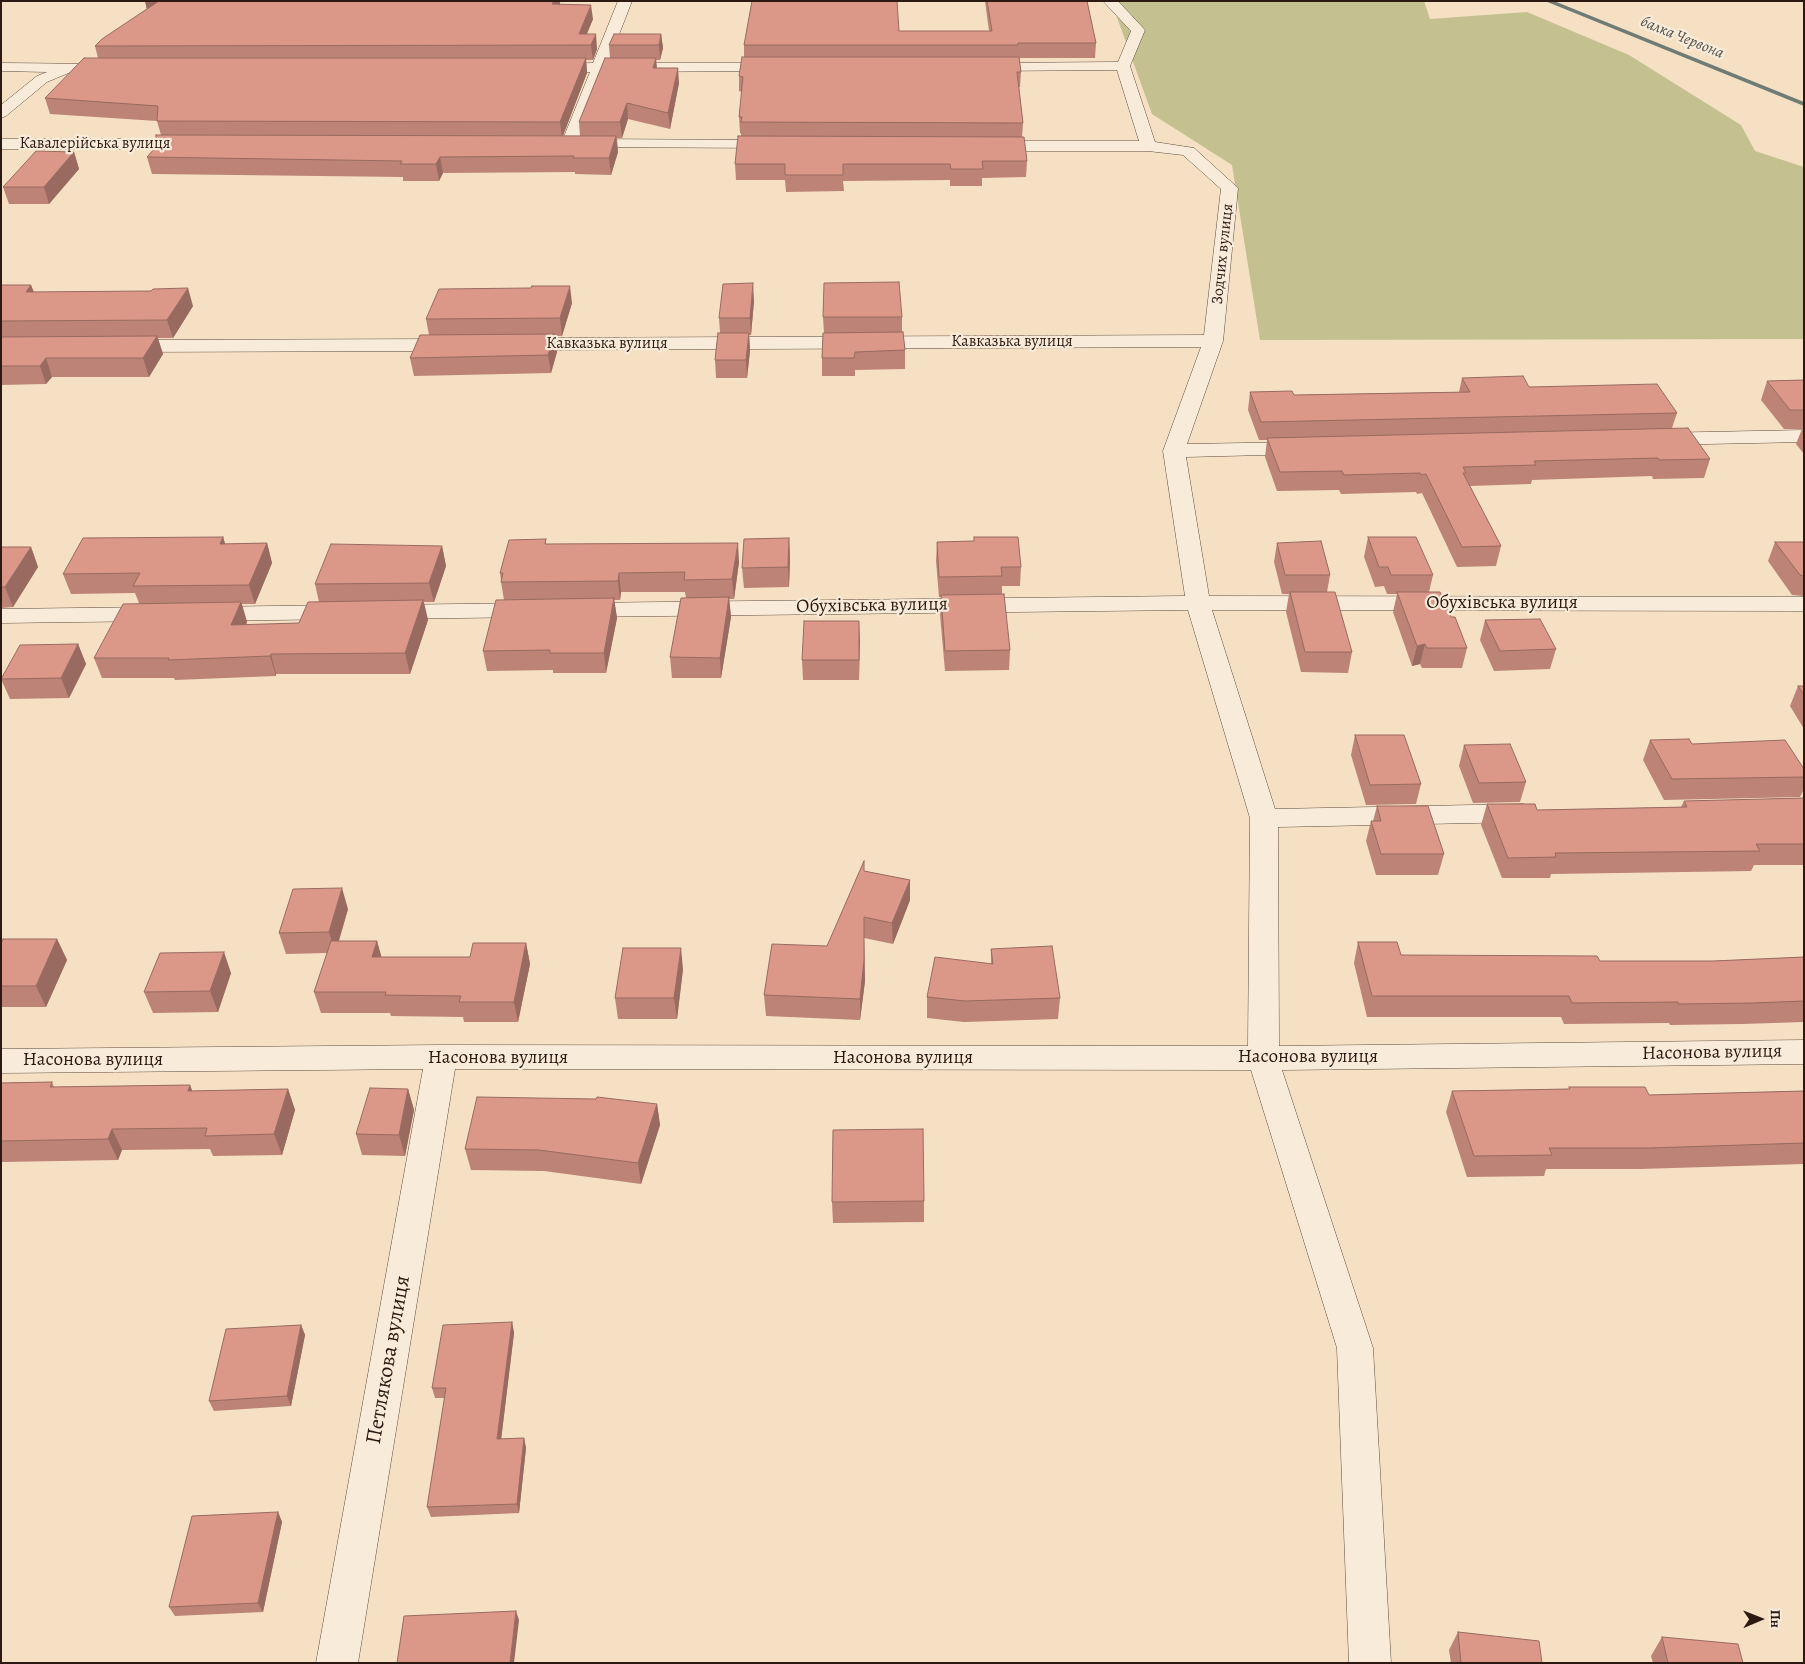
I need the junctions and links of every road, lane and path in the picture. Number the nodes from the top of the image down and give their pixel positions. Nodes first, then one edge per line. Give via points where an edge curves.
1 (625, 1) edge
2 (1110, 1) edge
3 (94, 53) edge
4 (1123, 66) junction
5 (1, 67) edge
6 (599, 67) junction
7 (787, 67) edge
8 (965, 67) edge
9 (70, 68) junction
10 (120, 68) edge
11 (539, 68) edge
12 (1, 113) edge
13 (1, 144) edge
14 (210, 144) edge
15 (549, 144) edge
16 (569, 144) junction
17 (789, 145) edge
18 (968, 146) edge
19 (1148, 146) junction
20 (1213, 341) junction
21 (498, 344) edge
22 (468, 345) edge
23 (101, 346) edge
24 (1804, 436) edge
25 (1634, 440) edge
26 (1324, 448) edge
27 (1174, 452) junction
28 (1198, 603) junction
29 (1804, 604) edge
30 (1, 616) edge
31 (1544, 813) edge
32 (1264, 818) junction
33 (1804, 1052) edge
34 (441, 1057) junction
35 (1263, 1058) junction
36 (1, 1061) edge
37 (337, 1663) edge
38 (1370, 1663) edge

1 - 6 street
2 - 4 street via 1138,30
3 - 9 street
4 - 8 street
4 - 19 street
5 - 9 street
6 - 7 street
6 - 11 street
6 - 16 street
9 - 10 street
9 - 12 street via 42,79
13 - 14 street, Кавалерійська вулиця
15 - 16 street
16 - 17 street
18 - 19 street
19 - 20 street, Зодчих вулиця via 1188,151 1230,188
20 - 21 street, Кавказька вулиця
20 - 27 street
22 - 23 street
24 - 25 street
26 - 27 street
27 - 28 street
28 - 29 street, Обухівська вулиця
28 - 30 street, Обухівська вулиця
28 - 32 street
31 - 32 street
32 - 35 street
33 - 35 street, Насонова вулиця
34 - 35 street, Насонова вулиця
34 - 36 street, Насонова вулиця
34 - 37 street, Петлякова вулиця
35 - 38 street via 1354,1348

